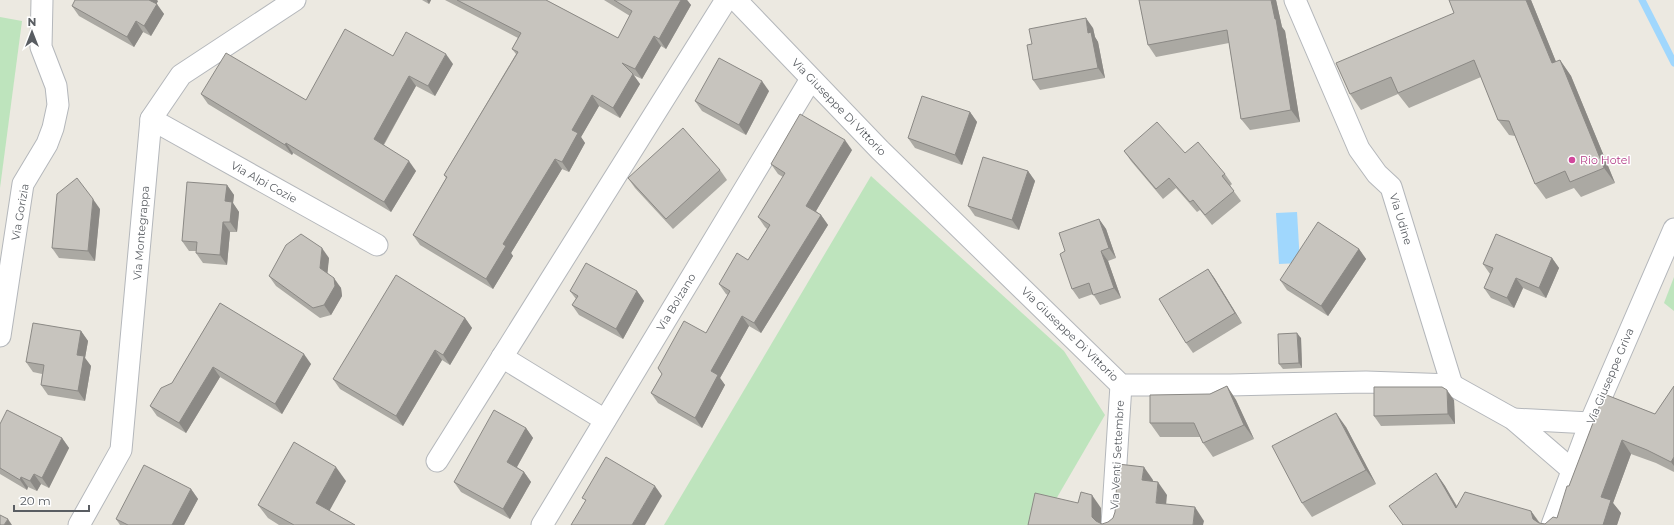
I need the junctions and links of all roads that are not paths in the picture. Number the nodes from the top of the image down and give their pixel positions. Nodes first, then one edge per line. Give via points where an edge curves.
1 (42, 0) edge
2 (295, 0) edge
3 (726, 0) edge
4 (736, 0) edge
5 (1295, 0) edge
6 (811, 79) junction
7 (151, 119) junction
8 (1674, 229) edge
9 (377, 245) dead end
10 (0, 336) edge
11 (502, 357) junction
12 (1121, 385) junction
13 (1452, 385) junction
14 (1513, 419) junction
15 (605, 420) junction
16 (1590, 423) junction
17 (437, 461) dead end
18 (1572, 470) junction
19 (80, 525) edge
20 (542, 525) edge
21 (1112, 525) edge
22 (1552, 525) edge

1 - 10 street, Via Gorizia via 41,47 56,86 58,105 54,128 47,144 23,184
2 - 7 street, Via Montegrappa via 181,75
3 - 11 street
4 - 6 street, Via Giuseppe Di Vittorio
5 - 13 street, Via Udine via 1359,149 1377,174 1391,187
6 - 12 street, Via Giuseppe Di Vittorio via 880,150
6 - 15 street, Via Bolzano
7 - 9 street, Via Alpi Cozie
7 - 19 street, Via Montegrappa via 121,450
8 - 16 street, Via Giuseppe Griva
11 - 15 street
11 - 17 street
12 - 13 street, Via Giuseppe Di Vittorio via 1366,382
12 - 21 street, Via Venti Settembre
13 - 14 street, Via Giuseppe Di Vittorio
14 - 16 street, Via Giuseppe Di Vittorio
14 - 18 street, Via Giuseppe Di Vittorio
15 - 20 street, Via Bolzano
16 - 18 street, Via Giuseppe Griva
18 - 22 street, Via Giuseppe Griva

